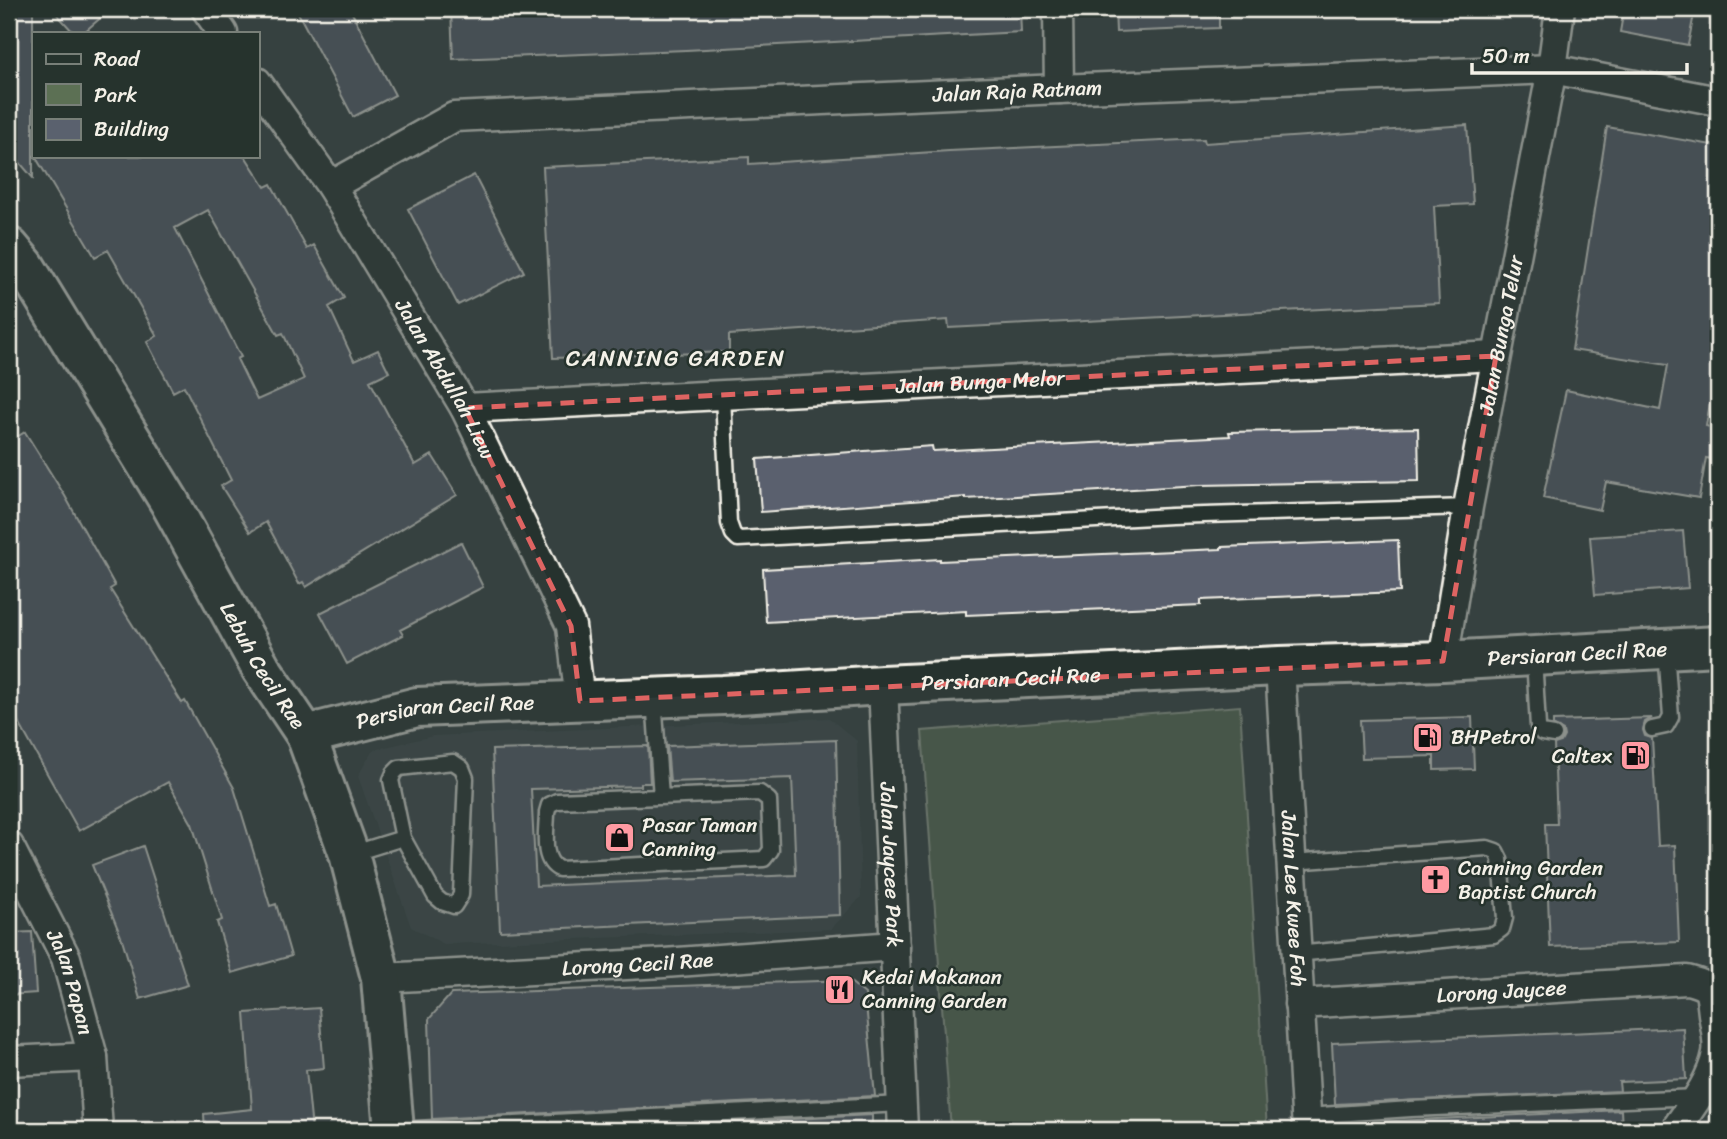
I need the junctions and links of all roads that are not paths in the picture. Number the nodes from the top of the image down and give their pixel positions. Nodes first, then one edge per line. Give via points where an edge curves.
1 (206, 9) edge
2 (1058, 9) edge
3 (1560, 9) edge
4 (222, 32) edge
5 (1552, 69) junction
6 (259, 85) edge
7 (1059, 89) junction
8 (1718, 101) edge
9 (331, 186) junction
10 (9, 247) edge
11 (1496, 356) junction
12 (723, 396) junction
13 (465, 408) junction
14 (1468, 507) junction
15 (1718, 646) edge
16 (1666, 649) junction
17 (1534, 657) junction
18 (1443, 662) junction
19 (1280, 666) junction
20 (883, 685) junction
21 (654, 696) junction
22 (580, 701) junction
23 (1652, 729) dead end
24 (1554, 735) dead end
25 (306, 736) junction
26 (661, 797) junction
27 (403, 838) junction
28 (9, 846) edge
29 (349, 854) junction
30 (1291, 862) junction
31 (895, 947) junction
32 (1296, 954) junction
33 (382, 978) junction
34 (1299, 1004) junction
35 (93, 1057) junction
36 (9, 1061) edge
37 (1698, 1097) junction
38 (903, 1117) edge
39 (1306, 1123) edge
40 (98, 1130) edge
41 (394, 1130) edge
42 (1675, 1130) edge

1 - 4 street
2 - 7 street
3 - 5 street, Jalan Bunga Telur
5 - 7 street, Jalan Raja Ratnam
5 - 8 street, Jalan Raja Ratnam
5 - 11 street, Jalan Bunga Telur
6 - 9 street, Jalan Abdullah Liew
7 - 9 street, Jalan Raja Ratnam via 454,117
9 - 13 street, Jalan Abdullah Liew
10 - 25 street, Lebuh Cecil Rae via 169,501 261,668
11 - 12 street, Jalan Bunga Melor
11 - 14 street, Jalan Bunga Telur
12 - 13 street, Jalan Bunga Melor
12 - 14 lane via 729,523 738,539 1171,516
13 - 22 street, Jalan Abdullah Liew via 571,626
14 - 18 street, Jalan Bunga Telur
15 - 16 street, Persiaran Cecil Rae
16 - 17 street, Persiaran Cecil Rae
16 - 23 lane via 1671,717 1666,726
17 - 18 street, Persiaran Cecil Rae
17 - 24 lane via 1538,727 1542,733
18 - 19 street, Persiaran Cecil Rae
19 - 20 street, Persiaran Cecil Rae
19 - 30 street, Jalan Lee Kwee Foh
20 - 21 street, Persiaran Cecil Rae
20 - 31 street, Jalan Jaycee Park
21 - 22 street, Persiaran Cecil Rae
21 - 26 lane
22 - 25 street, Persiaran Cecil Rae via 416,707
25 - 29 street, Lebuh Cecil Rae
26 - 26 lane via 766,796 768,856 559,869 547,858 549,805
27 - 27 lane via 391,780 394,773 399,768 453,762 462,768 466,778 461,895 454,906 435,895
27 - 29 lane
28 - 35 street, Jalan Papan via 66,958
29 - 33 street, Lebuh Cecil Rae
30 - 32 street, Jalan Lee Kwee Foh
30 - 32 lane via 1487,848 1496,851 1500,859 1506,918 1494,935
31 - 33 street, Lorong Cecil Rae
31 - 38 street, Jalan Jaycee Park
32 - 34 street, Jalan Lee Kwee Foh
33 - 41 street, Lebuh Cecil Rae
34 - 37 street, Lorong Jaycee via 1687,980 1704,984 1711,992 1717,1050
34 - 39 street, Jalan Lee Kwee Foh
35 - 36 street
35 - 40 street, Jalan Papan
37 - 39 lane via 1411,1109
37 - 42 street
38 - 41 lane

